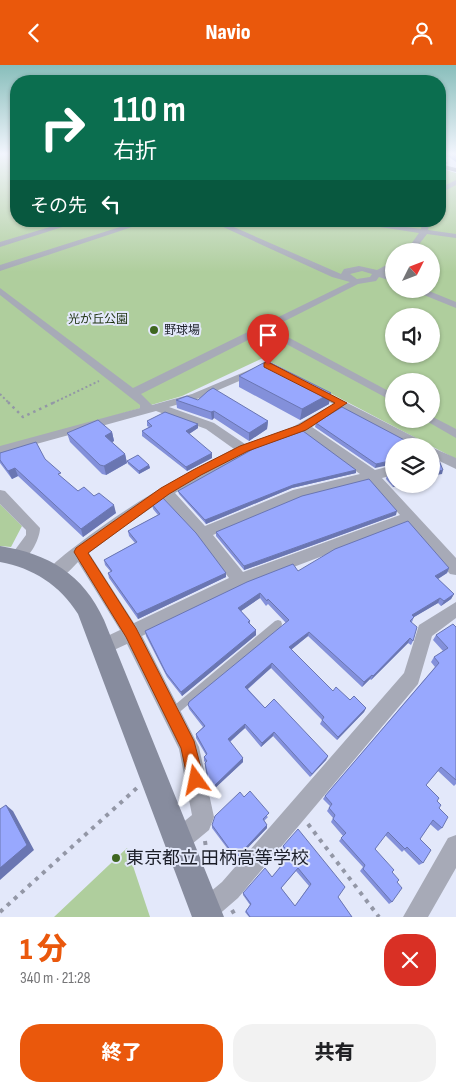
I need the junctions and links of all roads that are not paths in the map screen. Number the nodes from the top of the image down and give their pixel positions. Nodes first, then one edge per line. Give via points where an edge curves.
1 (60, 227) edge
2 (128, 227) edge
3 (227, 227) edge
4 (425, 227) edge
5 (83, 234) dead end
6 (456, 234) edge
7 (91, 239) junction
8 (418, 243) edge
9 (0, 245) edge
10 (0, 268) edge
11 (385, 268) edge
12 (377, 273) junction
13 (385, 276) edge
14 (352, 280) junction
15 (0, 291) edge
16 (439, 298) edge
17 (456, 305) edge
18 (264, 328) junction
19 (268, 365) edge
20 (301, 382) edge
21 (133, 393) junction
22 (385, 394) edge
23 (342, 403) junction
24 (152, 409) junction
25 (440, 425) edge
26 (303, 427) junction
27 (456, 433) edge
28 (407, 438) edge
29 (244, 449) junction
30 (0, 450) edge
31 (440, 458) edge
32 (456, 464) edge
33 (385, 472) edge
34 (372, 475) junction
35 (165, 491) junction
36 (0, 495) edge
37 (411, 517) junction
38 (203, 533) junction
39 (80, 552) junction
40 (9, 556) edge
41 (456, 569) edge
42 (54, 574) junction
43 (240, 580) junction
44 (456, 609) edge
45 (278, 624) dead end
46 (131, 633) junction
47 (103, 647) junction
48 (172, 713) junction
49 (178, 841) junction
50 (456, 845) edge
51 (212, 908) edge
52 (415, 917) edge

1 - 9 street
2 - 7 street
3 - 14 street
4 - 6 street
4 - 8 street
5 - 7 street
7 - 10 street
11 - 12 street
12 - 13 street
12 - 14 street via 373,279
12 - 14 street via 356,268 345,275
14 - 18 street
15 - 21 street
16 - 17 street
18 - 21 street
18 - 22 street
19 - 24 street via 196,396
20 - 23 street
21 - 24 street
23 - 26 street
23 - 28 street
24 - 29 street via 210,426
24 - 30 street
25 - 27 street
26 - 29 street
26 - 34 street
29 - 35 street
31 - 32 street
33 - 34 street
34 - 37 street
34 - 38 street via 298,494
35 - 38 street
35 - 39 street
36 - 40 street via 33,529 33,536
37 - 41 street
37 - 43 street
38 - 43 street
39 - 42 street
39 - 46 street
40 - 42 street
42 - 47 street via 82,601 93,619
43 - 46 street
44 - 51 street via 425,631 412,678
45 - 48 lane
46 - 47 street
46 - 48 street
47 - 49 street
48 - 49 street via 188,747 203,817
49 - 51 street
50 - 52 street

